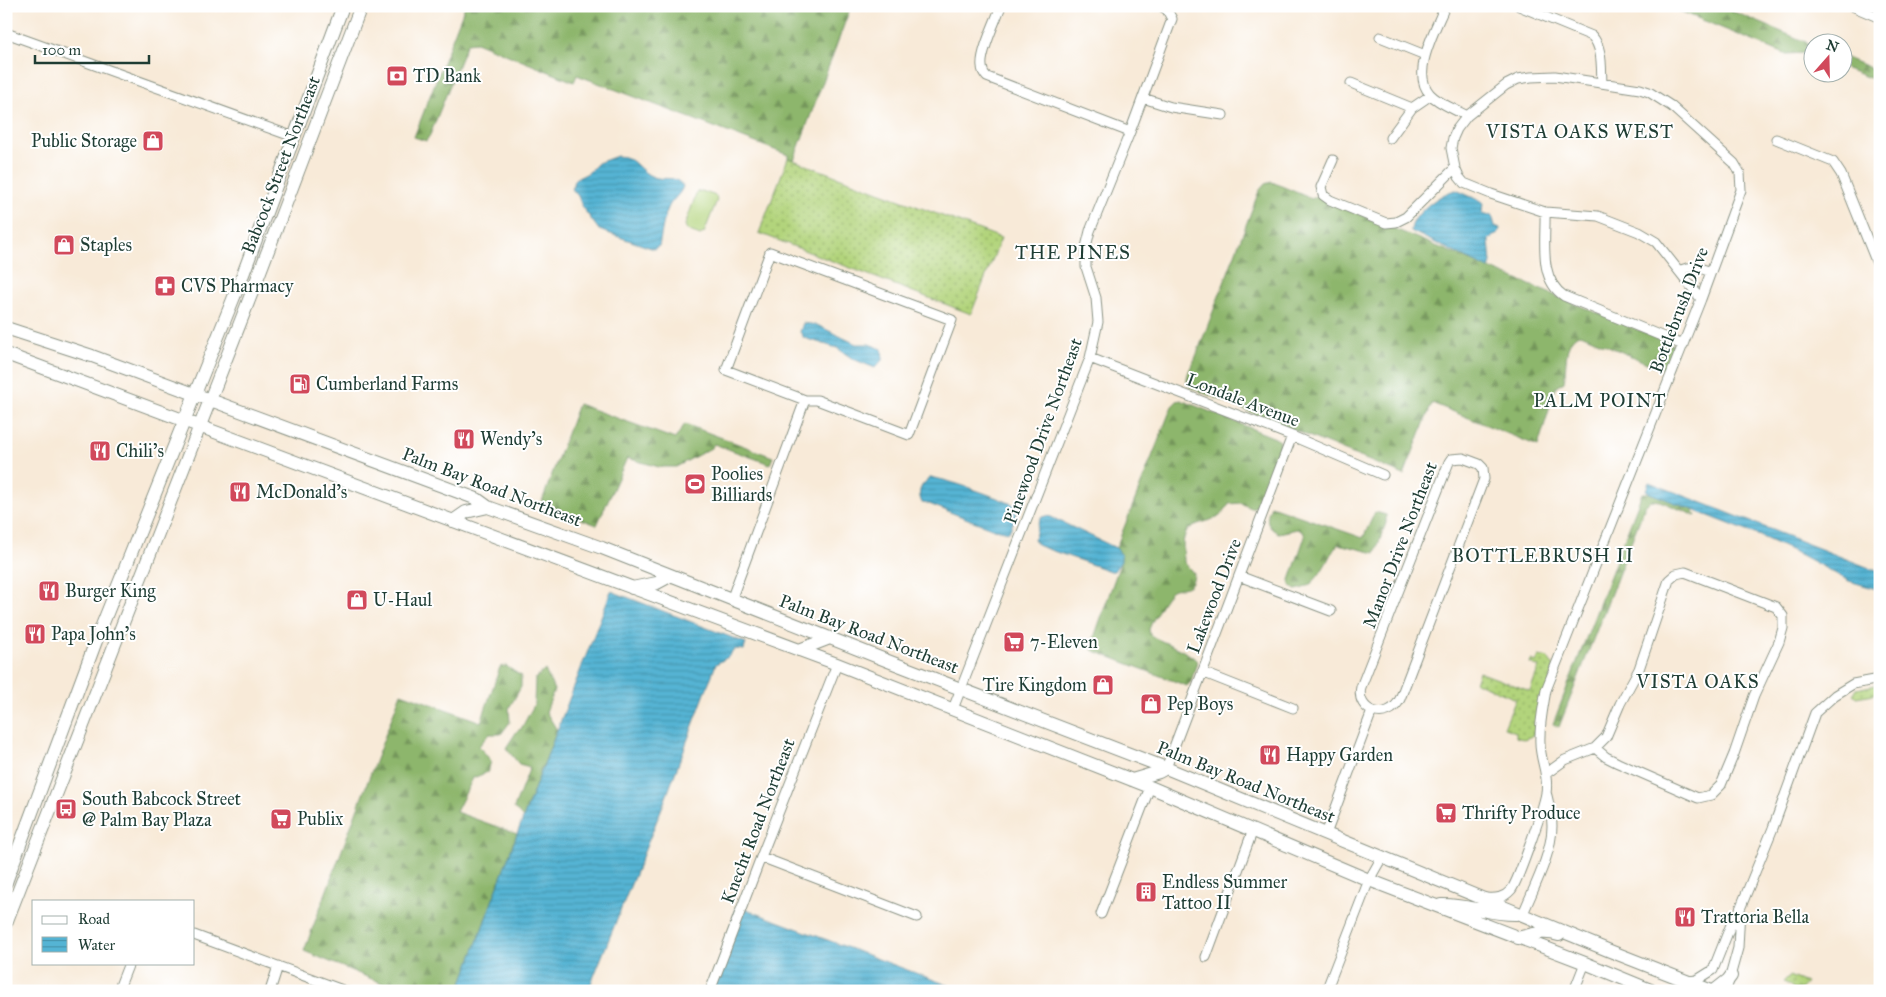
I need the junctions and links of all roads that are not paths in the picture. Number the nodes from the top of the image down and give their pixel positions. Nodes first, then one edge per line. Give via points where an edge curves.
1 (343, 6) edge
2 (349, 6) edge
3 (361, 6) edge
4 (1002, 6) edge
5 (1161, 6) edge
6 (1445, 6) edge
7 (1519, 6) edge
8 (1852, 6) edge
9 (1880, 18) edge
10 (351, 31) junction
11 (6, 34) edge
12 (1380, 37) dead end
13 (1425, 55) junction
14 (1351, 83) dead end
15 (1602, 83) junction
16 (1431, 95) junction
17 (1143, 98) junction
18 (1412, 108) junction
19 (1223, 115) dead end
20 (1467, 116) junction
21 (1130, 132) junction
22 (294, 137) junction
23 (1390, 138) dead end
24 (1776, 139) dead end
25 (1333, 160) dead end
26 (1455, 168) junction
27 (1546, 212) junction
28 (1679, 271) junction
29 (1880, 271) edge
30 (1711, 272) junction
31 (1701, 299) junction
32 (6, 328) edge
33 (1683, 345) junction
34 (6, 354) edge
35 (1090, 358) junction
36 (195, 394) junction
37 (209, 400) junction
38 (805, 400) junction
39 (185, 421) junction
40 (199, 426) junction
41 (1292, 436) junction
42 (1383, 474) dead end
43 (488, 507) junction
44 (453, 521) junction
45 (670, 576) junction
46 (1239, 576) junction
47 (632, 588) junction
48 (732, 600) junction
49 (1331, 611) dead end
50 (99, 633) junction
51 (830, 638) junction
52 (799, 650) junction
53 (838, 664) junction
54 (1202, 672) junction
55 (1880, 679) edge
56 (960, 688) junction
57 (1293, 708) dead end
58 (89, 709) junction
59 (953, 709) junction
60 (1372, 711) junction
61 (1595, 748) junction
62 (1166, 768) junction
63 (1178, 773) junction
64 (1547, 773) junction
65 (46, 776) junction
66 (1132, 780) junction
67 (1150, 787) junction
68 (1546, 792) junction
69 (1253, 830) junction
70 (42, 831) junction
71 (25, 833) junction
72 (1326, 834) junction
73 (761, 857) junction
74 (1382, 857) junction
75 (26, 873) junction
76 (1369, 880) junction
77 (6, 882) edge
78 (1484, 898) junction
79 (1433, 905) junction
80 (1740, 909) junction
81 (1101, 914) dead end
82 (1522, 914) junction
83 (918, 917) dead end
84 (6, 924) edge
85 (195, 935) edge
86 (1574, 936) junction
87 (1518, 938) junction
88 (1610, 951) junction
89 (1206, 957) dead end
90 (1585, 963) junction
91 (129, 964) edge
92 (278, 966) junction
93 (1731, 976) junction
94 (1688, 981) junction
95 (118, 991) edge
96 (270, 991) edge
97 (344, 991) edge
98 (710, 991) edge
99 (1326, 991) edge
100 (1574, 991) edge
101 (1652, 991) edge
102 (1713, 991) edge
103 (1726, 991) edge

1 - 22 main road, Babcock Street Northeast
2 - 10 main road
3 - 10 main road, Babcock Street Northeast
4 - 21 street via 983,57 983,73 987,77
5 - 17 street, Pinewood Drive Northeast via 1172,19
6 - 13 street
7 - 15 street via 1592,36 1600,51
8 - 9 street
10 - 37 main road, Babcock Street Northeast
11 - 22 street
12 - 13 street
13 - 16 street via 1422,79
14 - 18 street
15 - 20 street, Bottlebrush Drive via 1530,76 1506,85
15 - 30 street, Bottlebrush Drive via 1649,92 1671,106 1734,163 1741,180 1741,190
16 - 18 street
16 - 20 street
17 - 19 street via 1170,107
17 - 21 street, Pinewood Drive Northeast
18 - 23 street
20 - 26 street, Bottlebrush Drive via 1453,138 1451,148
21 - 35 street, Pinewood Drive Northeast via 1086,247 1086,267 1096,298 1098,322
22 - 36 main road, Babcock Street Northeast
24 - 29 street via 1833,162 1841,174
25 - 26 street via 1321,187 1323,195 1386,223 1406,217
26 - 27 street via 1464,183
27 - 28 street via 1598,216 1624,225 1656,242
27 - 33 street via 1546,273 1556,290
28 - 30 street via 1698,267
28 - 31 street
30 - 31 street, Bottlebrush Drive
31 - 33 street, Bottlebrush Drive
32 - 36 main road, Palm Bay Road Northeast
33 - 64 street, Bottlebrush Drive via 1546,690 1540,745
34 - 39 main road
35 - 41 street, Londale Avenue
35 - 56 street, Pinewood Drive Northeast
36 - 37 main road, Palm Bay Road Northeast
36 - 39 main road, Babcock Street Northeast
37 - 40 main road, Babcock Street Northeast
37 - 43 main road, Palm Bay Road Northeast via 477,499
38 - 38 street via 726,370 770,252 952,320 909,435 817,400
38 - 48 street
39 - 40 main road
39 - 50 main road, Babcock Street Northeast
40 - 44 main road
40 - 58 main road, Babcock Street Northeast
41 - 42 street, Londale Avenue
41 - 46 street, Lakewood Drive
43 - 44 main road via 466,512
43 - 45 main road, Palm Bay Road Northeast
44 - 47 main road
45 - 47 main road via 657,583
45 - 48 main road, Palm Bay Road Northeast
46 - 49 street
46 - 54 street, Lakewood Drive
47 - 52 main road
48 - 51 main road, Palm Bay Road Northeast
50 - 58 main road via 103,645 102,659 91,688
50 - 65 main road, Babcock Street Northeast
51 - 52 main road
51 - 56 main road, Palm Bay Road Northeast
52 - 53 main road
53 - 59 main road
53 - 73 street, Knecht Road Northeast
54 - 57 street
54 - 62 street, Lakewood Drive
55 - 80 street via 1852,684 1815,713
56 - 59 street, Pinewood Drive Northeast
56 - 62 main road, Palm Bay Road Northeast
58 - 70 main road, Babcock Street Northeast
59 - 66 main road
60 - 60 street, Manor Drive Northeast via 1388,712 1400,699 1484,479 1483,468 1479,464 1463,458 1449,462 1361,687 1360,697
60 - 72 street
61 - 61 street via 1606,738 1639,669 1669,580 1676,574 1694,574 1777,608 1783,616 1779,642 1754,696 1734,754 1721,785 1711,795 1698,798 1618,763
61 - 64 street via 1565,760
62 - 63 main road, Palm Bay Road Northeast
62 - 66 main road
63 - 67 main road via 1163,777
63 - 72 main road, Palm Bay Road Northeast
64 - 68 street, Bottlebrush Drive
65 - 70 main road via 48,791 39,819
65 - 71 main road, Babcock Street Northeast
66 - 67 main road
67 - 69 main road
67 - 81 street
68 - 78 street, Bottlebrush Drive via 1512,889 1504,896
68 - 82 street, Bottlebrush Drive via 1551,811 1551,836
69 - 76 main road
69 - 89 street
70 - 75 main road, Babcock Street Northeast
71 - 75 main road via 32,846
71 - 77 main road, Babcock Street Northeast
72 - 74 main road, Palm Bay Road Northeast
73 - 83 street
73 - 98 street, Knecht Road Northeast
74 - 76 street
74 - 78 main road, Palm Bay Road Northeast
75 - 84 main road, Babcock Street Northeast
76 - 79 main road
76 - 99 street
78 - 82 main road, Palm Bay Road Northeast
79 - 82 main road via 1459,904 1502,915
79 - 87 main road
80 - 93 street via 1738,948
80 - 94 street via 1713,970 1697,980
82 - 86 main road, Palm Bay Road Northeast
85 - 92 street
86 - 87 main road via 1549,932
86 - 88 main road, Palm Bay Road Northeast
87 - 90 main road
88 - 90 main road via 1596,954
88 - 94 main road, Palm Bay Road Northeast
90 - 100 street
90 - 101 main road
91 - 95 street
92 - 96 street
92 - 97 street
93 - 102 main road
93 - 103 street
94 - 102 main road, Palm Bay Road Northeast

